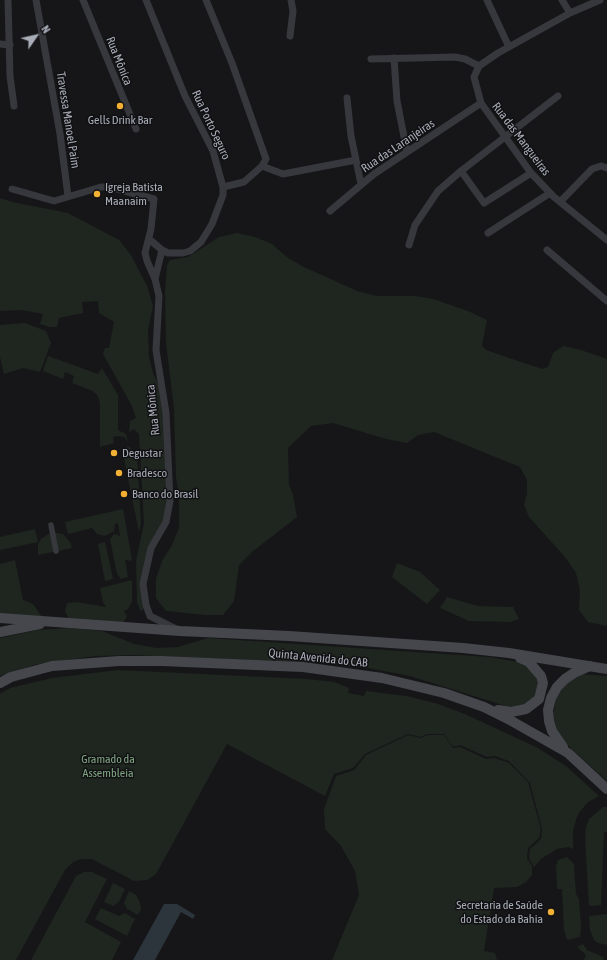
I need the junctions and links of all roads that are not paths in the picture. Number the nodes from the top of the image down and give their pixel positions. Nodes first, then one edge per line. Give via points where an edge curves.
1 (8, 0) edge
2 (36, 0) edge
3 (83, 0) edge
4 (146, 0) edge
5 (206, 0) edge
6 (291, 0) edge
7 (487, 0) edge
8 (562, 0) edge
9 (600, 0) edge
10 (570, 13) junction
11 (290, 36) dead end
12 (0, 44) edge
13 (10, 46) junction
14 (509, 47) junction
15 (394, 58) junction
16 (371, 59) dead end
17 (479, 66) junction
18 (558, 96) dead end
19 (347, 98) dead end
20 (481, 103) junction
21 (14, 106) dead end
22 (136, 129) dead end
23 (505, 138) junction
24 (407, 152) junction
25 (356, 160) junction
26 (262, 166) junction
27 (606, 167) edge
28 (461, 171) junction
29 (531, 173) junction
30 (361, 184) junction
31 (223, 187) junction
32 (12, 189) dead end
33 (550, 193) junction
34 (68, 196) junction
35 (560, 202) junction
36 (330, 211) dead end
37 (488, 233) dead end
38 (149, 239) junction
39 (607, 240) edge
40 (409, 245) dead end
41 (162, 250) junction
42 (547, 250) dead end
43 (155, 279) junction
44 (607, 301) edge
45 (50, 525) dead end
46 (56, 551) dead end
47 (0, 618) edge
48 (60, 622) junction
49 (0, 632) edge
50 (180, 632) junction
51 (509, 653) junction
52 (592, 666) junction
53 (607, 669) edge
54 (0, 683) edge
55 (484, 707) junction
56 (568, 753) junction
57 (607, 789) edge

1 - 13 street
2 - 34 street, Travessa Manoel Paim via 60,134
3 - 22 street, Rua Mônica
4 - 31 street, Rua Porto Seguro via 186,96 213,151
5 - 26 street via 232,63 266,159
6 - 11 street via 293,10
7 - 14 street
8 - 10 street
9 - 10 street
10 - 14 street
12 - 13 street
13 - 21 street
14 - 17 street
15 - 16 street
15 - 17 street via 455,57
15 - 24 street via 397,101
17 - 20 street, Rua das Mangueiras via 474,77
18 - 23 street
19 - 25 street
20 - 23 street, Rua das Mangueiras
20 - 24 street, Rua das Laranjeiras
23 - 28 street
23 - 29 street, Rua das Mangueiras
24 - 30 street, Rua das Laranjeiras
25 - 26 street via 283,174
25 - 30 street
26 - 31 street via 244,182
27 - 35 street via 596,167 588,172
28 - 29 street via 484,203
28 - 40 street via 433,196 415,225
29 - 33 street, Rua das Mangueiras
30 - 36 street, Rua das Laranjeiras
31 - 41 street, Rua Porto Seguro via 218,212 201,242 183,253 174,254
32 - 34 street via 54,201
33 - 35 street, Rua das Mangueiras
33 - 37 street
34 - 38 street, Rua Mônica via 110,187 154,199
35 - 39 street, Rua das Mangueiras
38 - 41 street
38 - 43 street, Rua Mônica via 145,253
41 - 43 street
42 - 44 street
43 - 50 street, Rua Mônica via 160,306 156,350 166,414 170,501 166,522 151,548 144,573 144,595 150,616
45 - 46 street
47 - 48 main road, Quinta Avenida do CAB
48 - 49 main road
48 - 50 main road, Quinta Avenida do CAB
50 - 51 main road, Quinta Avenida do CAB via 433,645
51 - 52 main road, Quinta Avenida do CAB
51 - 55 main road via 536,668 543,683 539,699 518,712 504,712
52 - 53 main road, Quinta Avenida do CAB
52 - 56 main road via 565,679 551,698 548,710 550,726
54 - 55 main road, Quinta Avenida do CAB via 52,666 80,663 162,661 303,667 382,678 444,693
55 - 56 main road, Quinta Avenida do CAB
56 - 57 main road, Quinta Avenida do CAB

